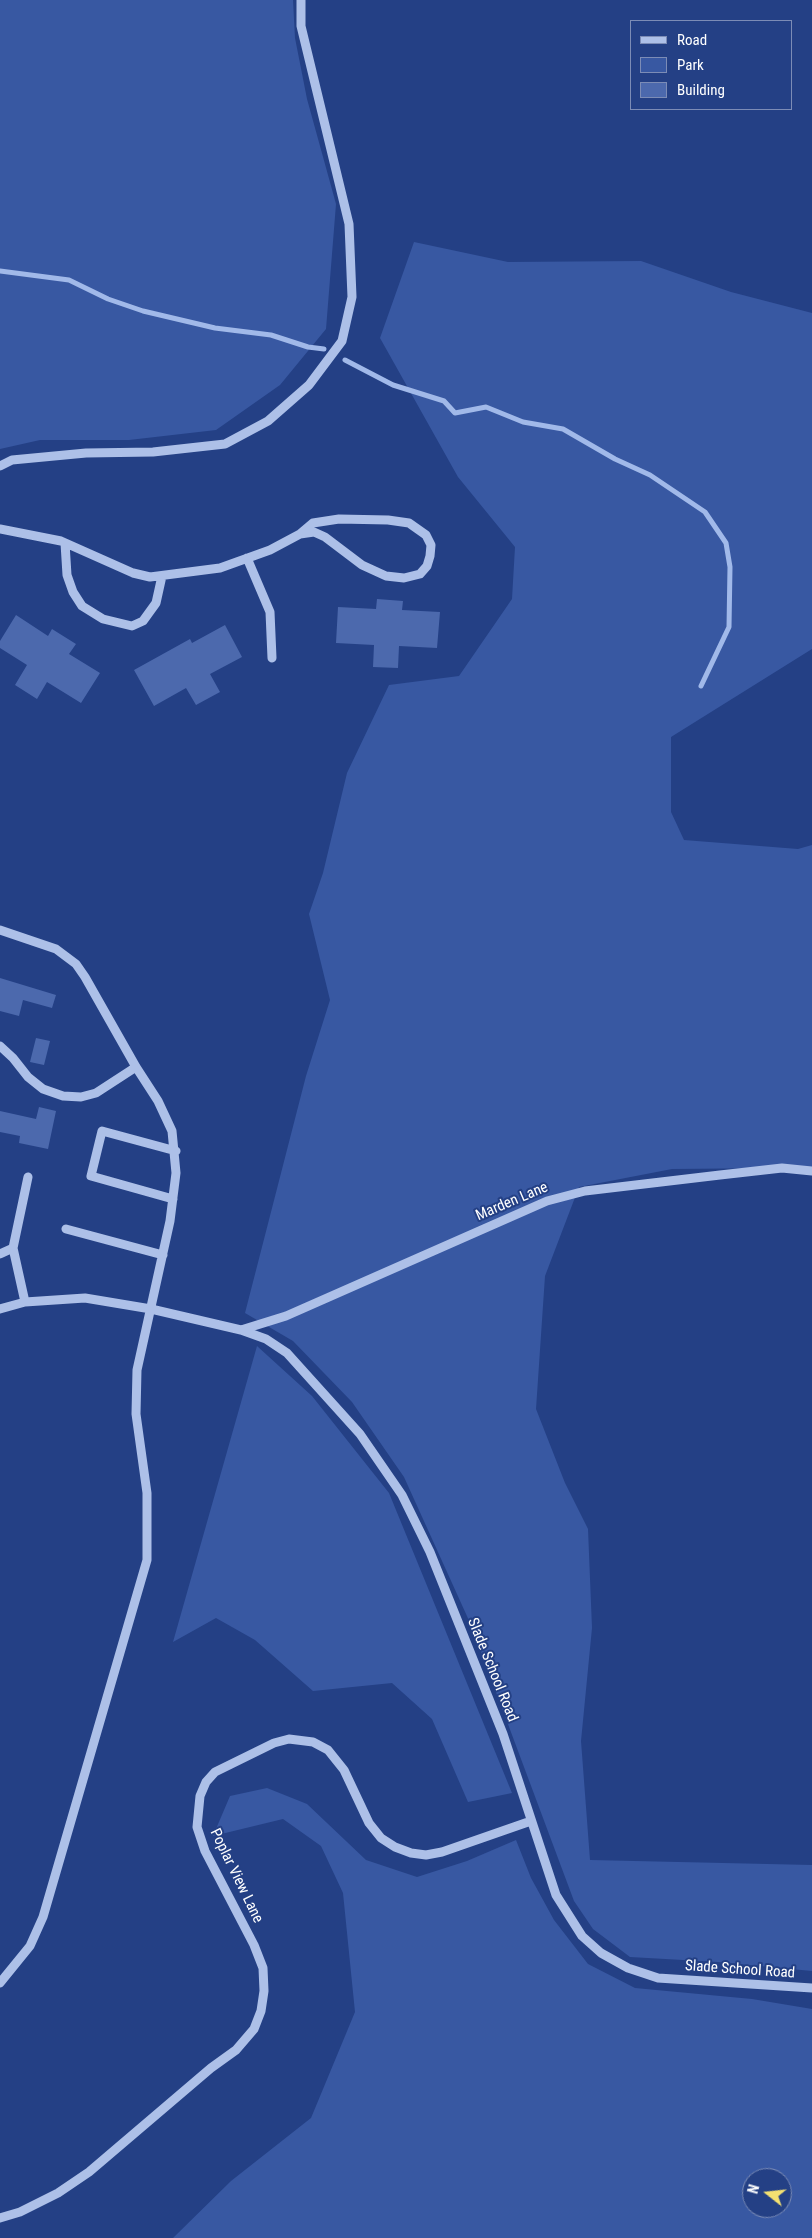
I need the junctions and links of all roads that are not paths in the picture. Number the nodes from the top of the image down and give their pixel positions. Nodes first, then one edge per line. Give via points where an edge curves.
1 (301, 0) edge
2 (0, 466) edge
3 (0, 529) edge
4 (300, 534) junction
5 (65, 543) junction
6 (247, 558) junction
7 (162, 576) junction
8 (272, 658) dead end
9 (0, 930) edge
10 (0, 1046) edge
11 (136, 1066) junction
12 (176, 1151) junction
13 (812, 1171) edge
14 (28, 1177) dead end
15 (173, 1199) junction
16 (66, 1229) dead end
17 (13, 1248) junction
18 (0, 1254) edge
19 (163, 1255) junction
20 (25, 1302) junction
21 (0, 1309) edge
22 (151, 1310) junction
23 (241, 1330) junction
24 (531, 1821) junction
25 (0, 1983) edge
26 (812, 1988) edge
27 (0, 2218) edge

1 - 2 street via 301,26 349,224 352,297 342,341 309,385 268,421 225,444 153,452 12,460
3 - 5 street
4 - 4 street via 314,532 326,537 362,565 386,576 404,578 420,574 430,556 431,545 426,535 409,523 339,519 313,523
4 - 6 street
5 - 7 street via 133,573
5 - 7 street via 67,575 73,592 82,606 103,619 132,626 143,621 156,603
6 - 7 street via 220,568
6 - 8 street via 270,612
9 - 11 street via 56,949 76,964
10 - 11 street via 43,1089 63,1096 81,1097 96,1093
11 - 12 street via 158,1101 172,1131
12 - 15 street
12 - 15 street via 102,1131 91,1176
13 - 23 street, Marden Lane via 782,1168 586,1191 547,1201 286,1316
14 - 17 street
15 - 19 street
16 - 19 street
17 - 18 street
17 - 20 street
19 - 22 street
20 - 21 street, Slade School Road
20 - 22 street, Slade School Road via 85,1298
22 - 23 street, Slade School Road
22 - 25 street via 137,1370 136,1414 147,1493 147,1560 43,1918 30,1946
23 - 24 street, Slade School Road via 266,1339 287,1353 360,1434 402,1495 430,1552 503,1734
24 - 26 street, Slade School Road via 556,1895 582,1936 601,1953 628,1968 658,1978
24 - 27 street, Poplar View Lane via 442,1852 411,1853 381,1838 369,1823 344,1770 328,1750 313,1742 302,1739 282,1741 215,1772 200,1796 198,1827 205,1851 263,1968 262,2011 254,2029 236,2050 210,2068 89,2172 58,2193

